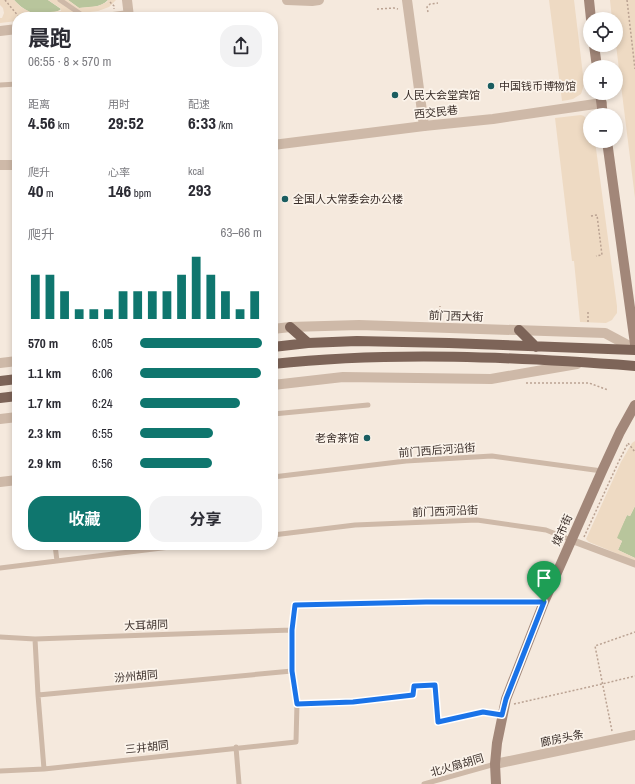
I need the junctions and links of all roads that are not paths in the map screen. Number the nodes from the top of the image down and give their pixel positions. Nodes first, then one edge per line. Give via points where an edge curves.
1 (60, 0) edge
2 (127, 0) edge
3 (287, 0) edge
4 (319, 0) edge
5 (407, 0) edge
6 (589, 0) edge
7 (78, 12) edge
8 (128, 12) edge
9 (590, 12) edge
10 (12, 30) edge
11 (0, 31) edge
12 (12, 84) edge
13 (0, 85) edge
14 (591, 100) edge
15 (424, 126) junction
16 (278, 144) edge
17 (608, 148) edge
18 (0, 165) edge
19 (12, 166) edge
20 (290, 327) junction
21 (278, 328) edge
22 (519, 330) junction
23 (308, 343) junction
24 (635, 344) edge
25 (278, 346) edge
26 (536, 347) junction
27 (635, 350) edge
28 (12, 361) edge
29 (587, 362) junction
30 (0, 363) edge
31 (278, 363) edge
32 (635, 366) edge
33 (12, 380) edge
34 (0, 381) edge
35 (278, 384) edge
36 (12, 397) edge
37 (0, 398) edge
38 (368, 405) dead end
39 (635, 405) edge
40 (278, 414) edge
41 (12, 418) edge
42 (0, 419) edge
43 (602, 471) junction
44 (278, 476) edge
45 (12, 481) edge
46 (0, 482) edge
47 (278, 534) edge
48 (571, 540) junction
49 (56, 550) edge
50 (143, 550) edge
51 (57, 560) junction
52 (635, 564) edge
53 (0, 568) edge
54 (544, 602) junction
55 (292, 630) junction
56 (0, 637) edge
57 (35, 639) junction
58 (292, 671) junction
59 (38, 695) junction
60 (297, 704) junction
61 (503, 711) junction
62 (635, 735) edge
63 (236, 748) junction
64 (495, 764) junction
65 (44, 769) junction
66 (0, 770) edge
67 (239, 784) edge
68 (424, 784) edge
69 (496, 784) edge

1 - 7 lane
2 - 8 street
3 - 4 street
5 - 15 street
6 - 9 main road
10 - 11 street
12 - 13 lane
14 - 15 street, 西交民巷 via 493,119
15 - 16 street, 西交民巷
17 - 24 main road
18 - 19 street
20 - 21 street, 前门西大街
20 - 22 street, 前门西大街 via 358,325
20 - 23 main road
22 - 26 main road
22 - 27 street, 前门西大街 via 605,333
23 - 25 main road, 前门西大街
23 - 26 main road, 前门西大街 via 365,341
26 - 27 main road, 前门西大街
28 - 30 street
29 - 31 main road via 496,357 404,356
29 - 32 main road
29 - 35 street via 491,379 343,378
33 - 34 main road
36 - 37 main road
38 - 40 lane
39 - 43 main road, 煤市街
41 - 42 street
43 - 44 lane, 前门西后河沿街 via 492,456 406,461
43 - 48 main road, 煤市街
45 - 46 street
47 - 48 lane, 前门西河沿街 via 355,525 477,520 546,530
48 - 52 street, 前门西河沿街
48 - 54 main road, 煤市街
49 - 51 lane
50 - 51 lane
51 - 53 lane
54 - 55 lane via 295,605
54 - 61 main road, 煤市街
55 - 57 lane, 大耳胡同
55 - 58 lane
56 - 57 lane, 大耳胡同
57 - 59 lane
58 - 59 lane, 汾州胡同
58 - 60 lane
59 - 65 lane
60 - 61 lane via 353,702 413,695 414,686 435,685 438,722 483,712
60 - 63 lane, 三井胡同 via 296,742
61 - 64 main road, 煤市街
62 - 64 street, 廊房头条
63 - 65 lane, 三井胡同
63 - 67 lane
64 - 68 lane, 北火扇胡同
64 - 69 main road, 煤市街
65 - 66 lane, 三井胡同

